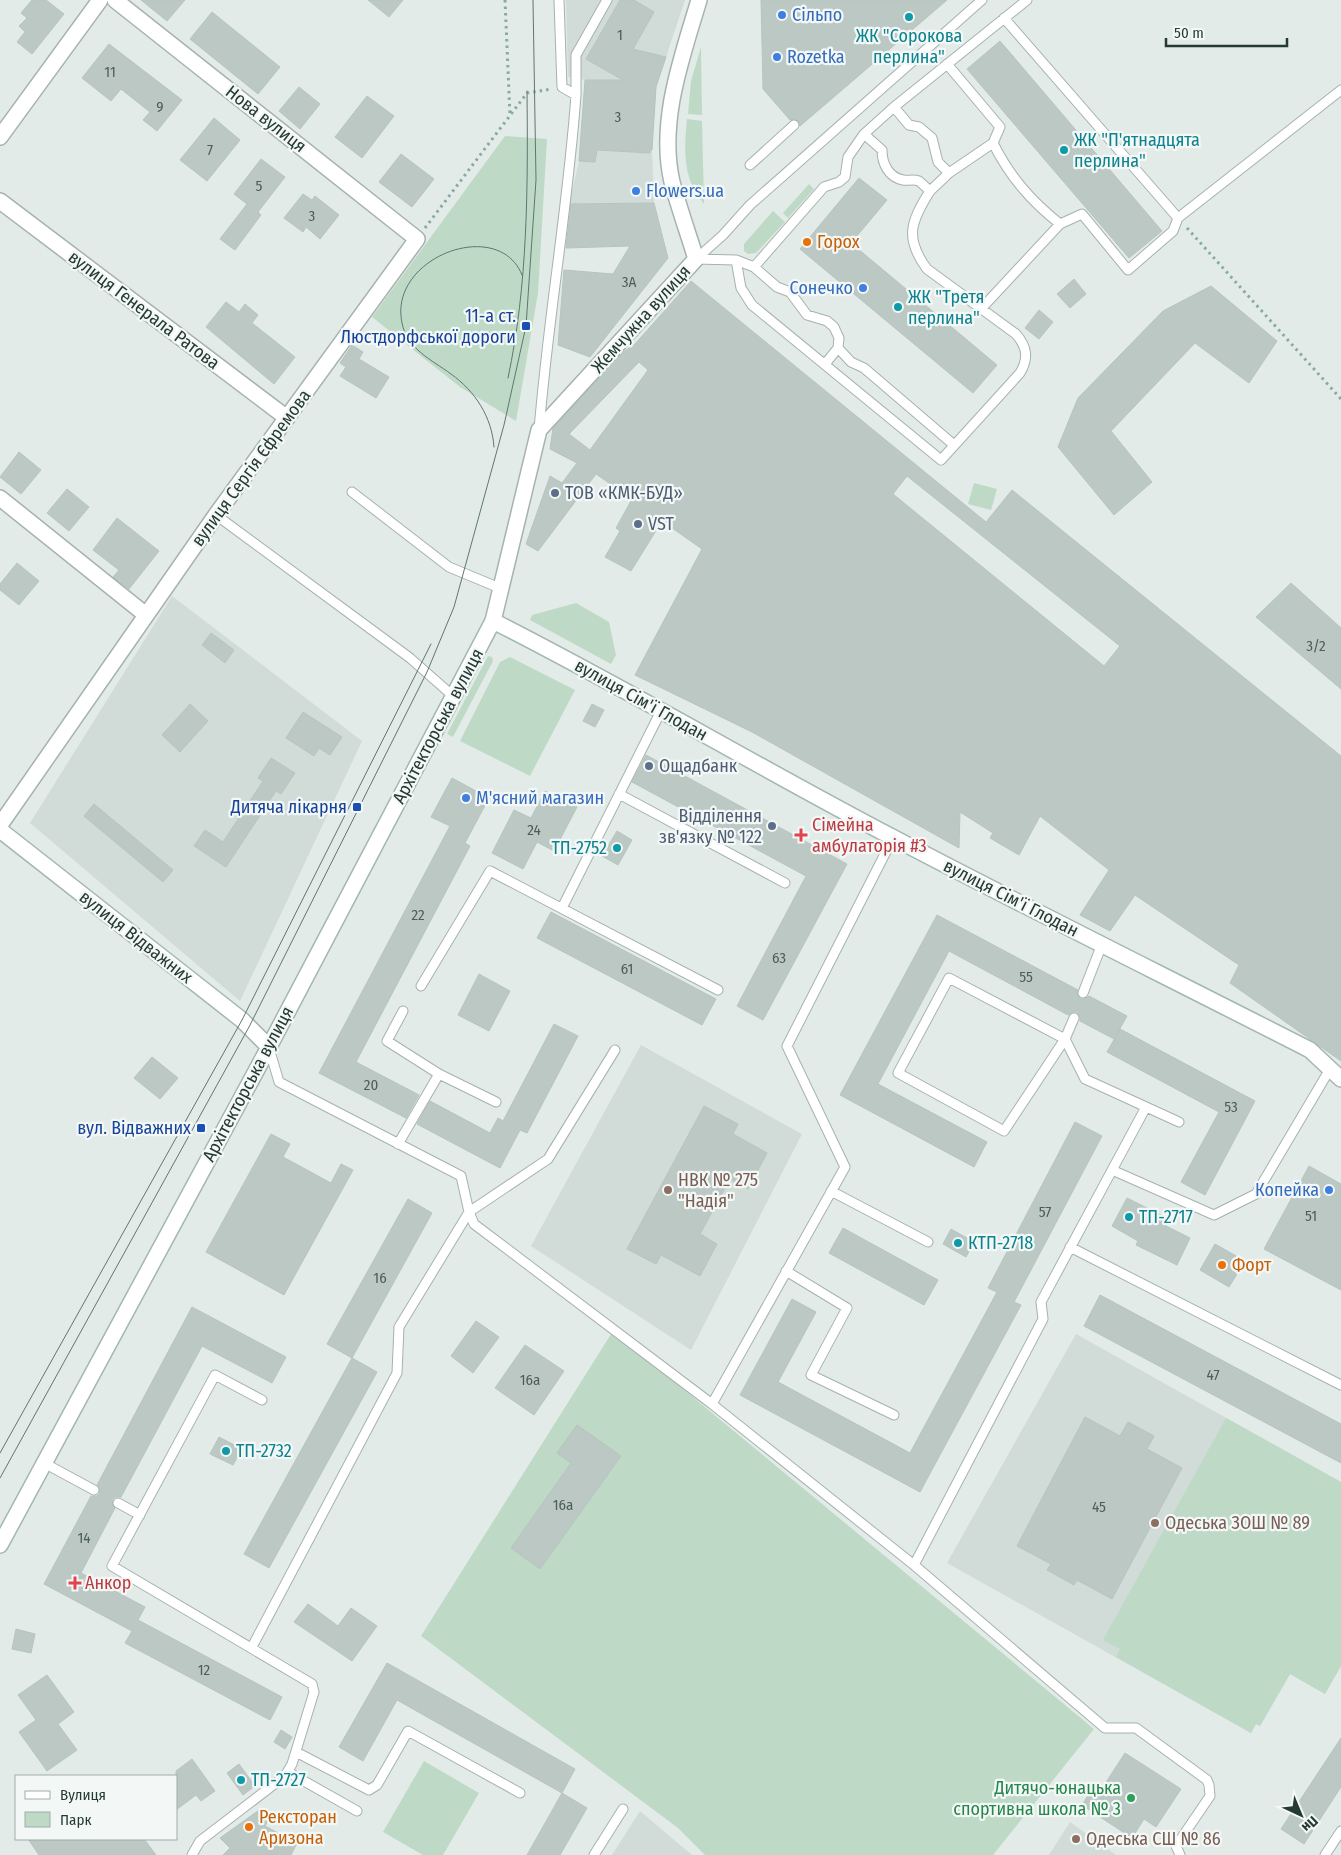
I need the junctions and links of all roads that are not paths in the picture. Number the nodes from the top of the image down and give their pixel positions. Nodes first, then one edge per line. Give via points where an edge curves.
1 (100, 0) edge
2 (115, 0) edge
3 (559, 0) edge
4 (607, 0) edge
5 (699, 0) edge
6 (982, 0) edge
7 (1027, 0) edge
8 (1004, 18) junction
9 (947, 64) junction
10 (1341, 90) edge
11 (576, 95) junction
12 (894, 107) junction
13 (794, 125) dead end
14 (864, 134) junction
15 (0, 137) edge
16 (993, 143) junction
17 (750, 165) dead end
18 (949, 173) junction
19 (930, 191) junction
20 (0, 201) edge
21 (1178, 218) junction
22 (1060, 224) junction
23 (417, 239) joint
24 (696, 259) junction
25 (736, 260) junction
26 (754, 267) junction
27 (981, 309) junction
28 (838, 348) junction
29 (825, 364) junction
30 (287, 418) junction
31 (539, 430) junction
32 (954, 445) junction
33 (352, 492) dead end
34 (0, 498) edge
35 (216, 516) junction
36 (502, 589) junction
37 (146, 615) junction
38 (493, 621) junction
39 (453, 696) junction
40 (661, 710) junction
41 (619, 794) junction
42 (0, 824) edge
43 (0, 830) edge
44 (893, 838) junction
45 (785, 883) dead end
46 (562, 908) junction
47 (1102, 944) junction
48 (421, 986) dead end
49 (718, 990) dead end
50 (1083, 993) dead end
51 (403, 1011) dead end
52 (1074, 1018) dead end
53 (1065, 1039) junction
54 (269, 1047) junction
55 (615, 1050) dead end
56 (439, 1074) junction
57 (1336, 1074) edge
58 (496, 1102) dead end
59 (1146, 1107) junction
60 (1178, 1122) dead end
61 (398, 1144) junction
62 (1112, 1170) junction
63 (831, 1191) junction
64 (469, 1212) junction
65 (928, 1242) dead end
66 (1070, 1247) junction
67 (786, 1271) junction
68 (1341, 1385) edge
69 (262, 1400) dead end
70 (712, 1404) junction
71 (894, 1415) dead end
72 (44, 1463) junction
73 (94, 1490) dead end
74 (118, 1503) dead end
75 (140, 1515) junction
76 (0, 1545) edge
77 (914, 1565) junction
78 (252, 1647) junction
79 (296, 1752) junction
80 (288, 1772) junction
81 (520, 1794) dead end
82 (623, 1809) dead end
83 (357, 1811) dead end
84 (1341, 1831) edge
85 (192, 1855) edge
86 (594, 1855) edge
87 (1180, 1855) edge
88 (1325, 1855) edge

1 - 15 street
2 - 23 street, Нова вулиця
3 - 11 lane via 562,87
4 - 11 lane via 576,55
5 - 24 street, Жемчужна вулиця via 671,105 668,142 672,181
6 - 24 lane via 750,205
7 - 8 lane
8 - 9 lane
8 - 21 lane
9 - 12 lane
9 - 16 lane via 1000,127
10 - 21 lane
11 - 31 lane via 571,166 548,332
12 - 14 lane
12 - 18 lane via 909,125 919,127 932,138 938,162
13 - 17 lane
14 - 19 lane via 882,150 882,161 894,176 919,181
14 - 26 lane via 846,163 845,177 824,187
16 - 18 lane
16 - 22 lane via 1017,184
18 - 19 lane
19 - 27 lane via 912,226 917,256 937,278
20 - 30 street, вулиця Генерала Ратова
21 - 22 lane via 1173,231 1128,270 1082,214
22 - 27 lane
23 - 30 street, вулиця Сергія Єфремова
24 - 25 lane
24 - 31 street, Жемчужна вулиця
25 - 26 lane
25 - 29 lane via 742,288 752,304
26 - 28 lane via 777,287 790,292 806,315 827,321 834,327 839,338
27 - 32 lane via 1024,343 1025,364
28 - 29 lane
28 - 32 lane
29 - 32 lane via 941,460
30 - 35 street, вулиця Сергія Єфремова
31 - 36 street, Жемчужна вулиця
33 - 36 lane via 449,567
34 - 37 street
35 - 37 street, вулиця Сергія Єфремова
35 - 39 lane via 410,658
36 - 38 street, Жемчужна вулиця
37 - 42 street, вулиця Сергія Єфремова
38 - 39 street, Архітекторська вулиця
38 - 40 street, вулиця Сім'ї Глодан
39 - 54 street, Архітекторська вулиця
40 - 41 lane
40 - 44 street, вулиця Сім'ї Глодан
41 - 45 lane
41 - 46 lane
43 - 54 street, вулиця Відважних via 242,1020
44 - 47 street, вулиця Сім'ї Глодан
44 - 63 lane via 786,1046 845,1167
46 - 48 lane via 490,871
46 - 49 lane
47 - 50 lane
47 - 57 street, вулиця Сім'ї Глодан via 1310,1050
51 - 56 lane via 387,1041
52 - 53 lane
53 - 53 lane via 1004,1131 898,1073 949,978
53 - 59 lane via 1085,1078
54 - 61 lane via 279,1082
54 - 72 street, Архітекторська вулиця
55 - 64 lane via 548,1159
56 - 58 lane
56 - 61 lane
57 - 62 lane via 1256,1194 1214,1215
59 - 60 lane
59 - 62 lane
61 - 64 lane via 461,1176
62 - 66 lane
63 - 65 lane
63 - 67 lane
64 - 70 lane via 474,1224
64 - 78 lane via 399,1326 397,1373
66 - 68 lane
66 - 77 lane via 1041,1302 1044,1319
67 - 70 lane
67 - 71 lane via 847,1308 811,1375
69 - 75 lane via 215,1375
70 - 77 lane
72 - 73 lane
72 - 76 street, Архітекторська вулиця
74 - 75 lane
75 - 78 lane via 112,1566
77 - 87 lane via 1105,1728 1136,1728 1207,1780 1210,1796 1176,1846
78 - 79 lane via 312,1684 314,1692
79 - 80 lane
79 - 81 lane via 369,1790 377,1785 408,1731
80 - 83 lane
80 - 85 lane via 276,1785 200,1841
82 - 86 lane
84 - 88 lane

